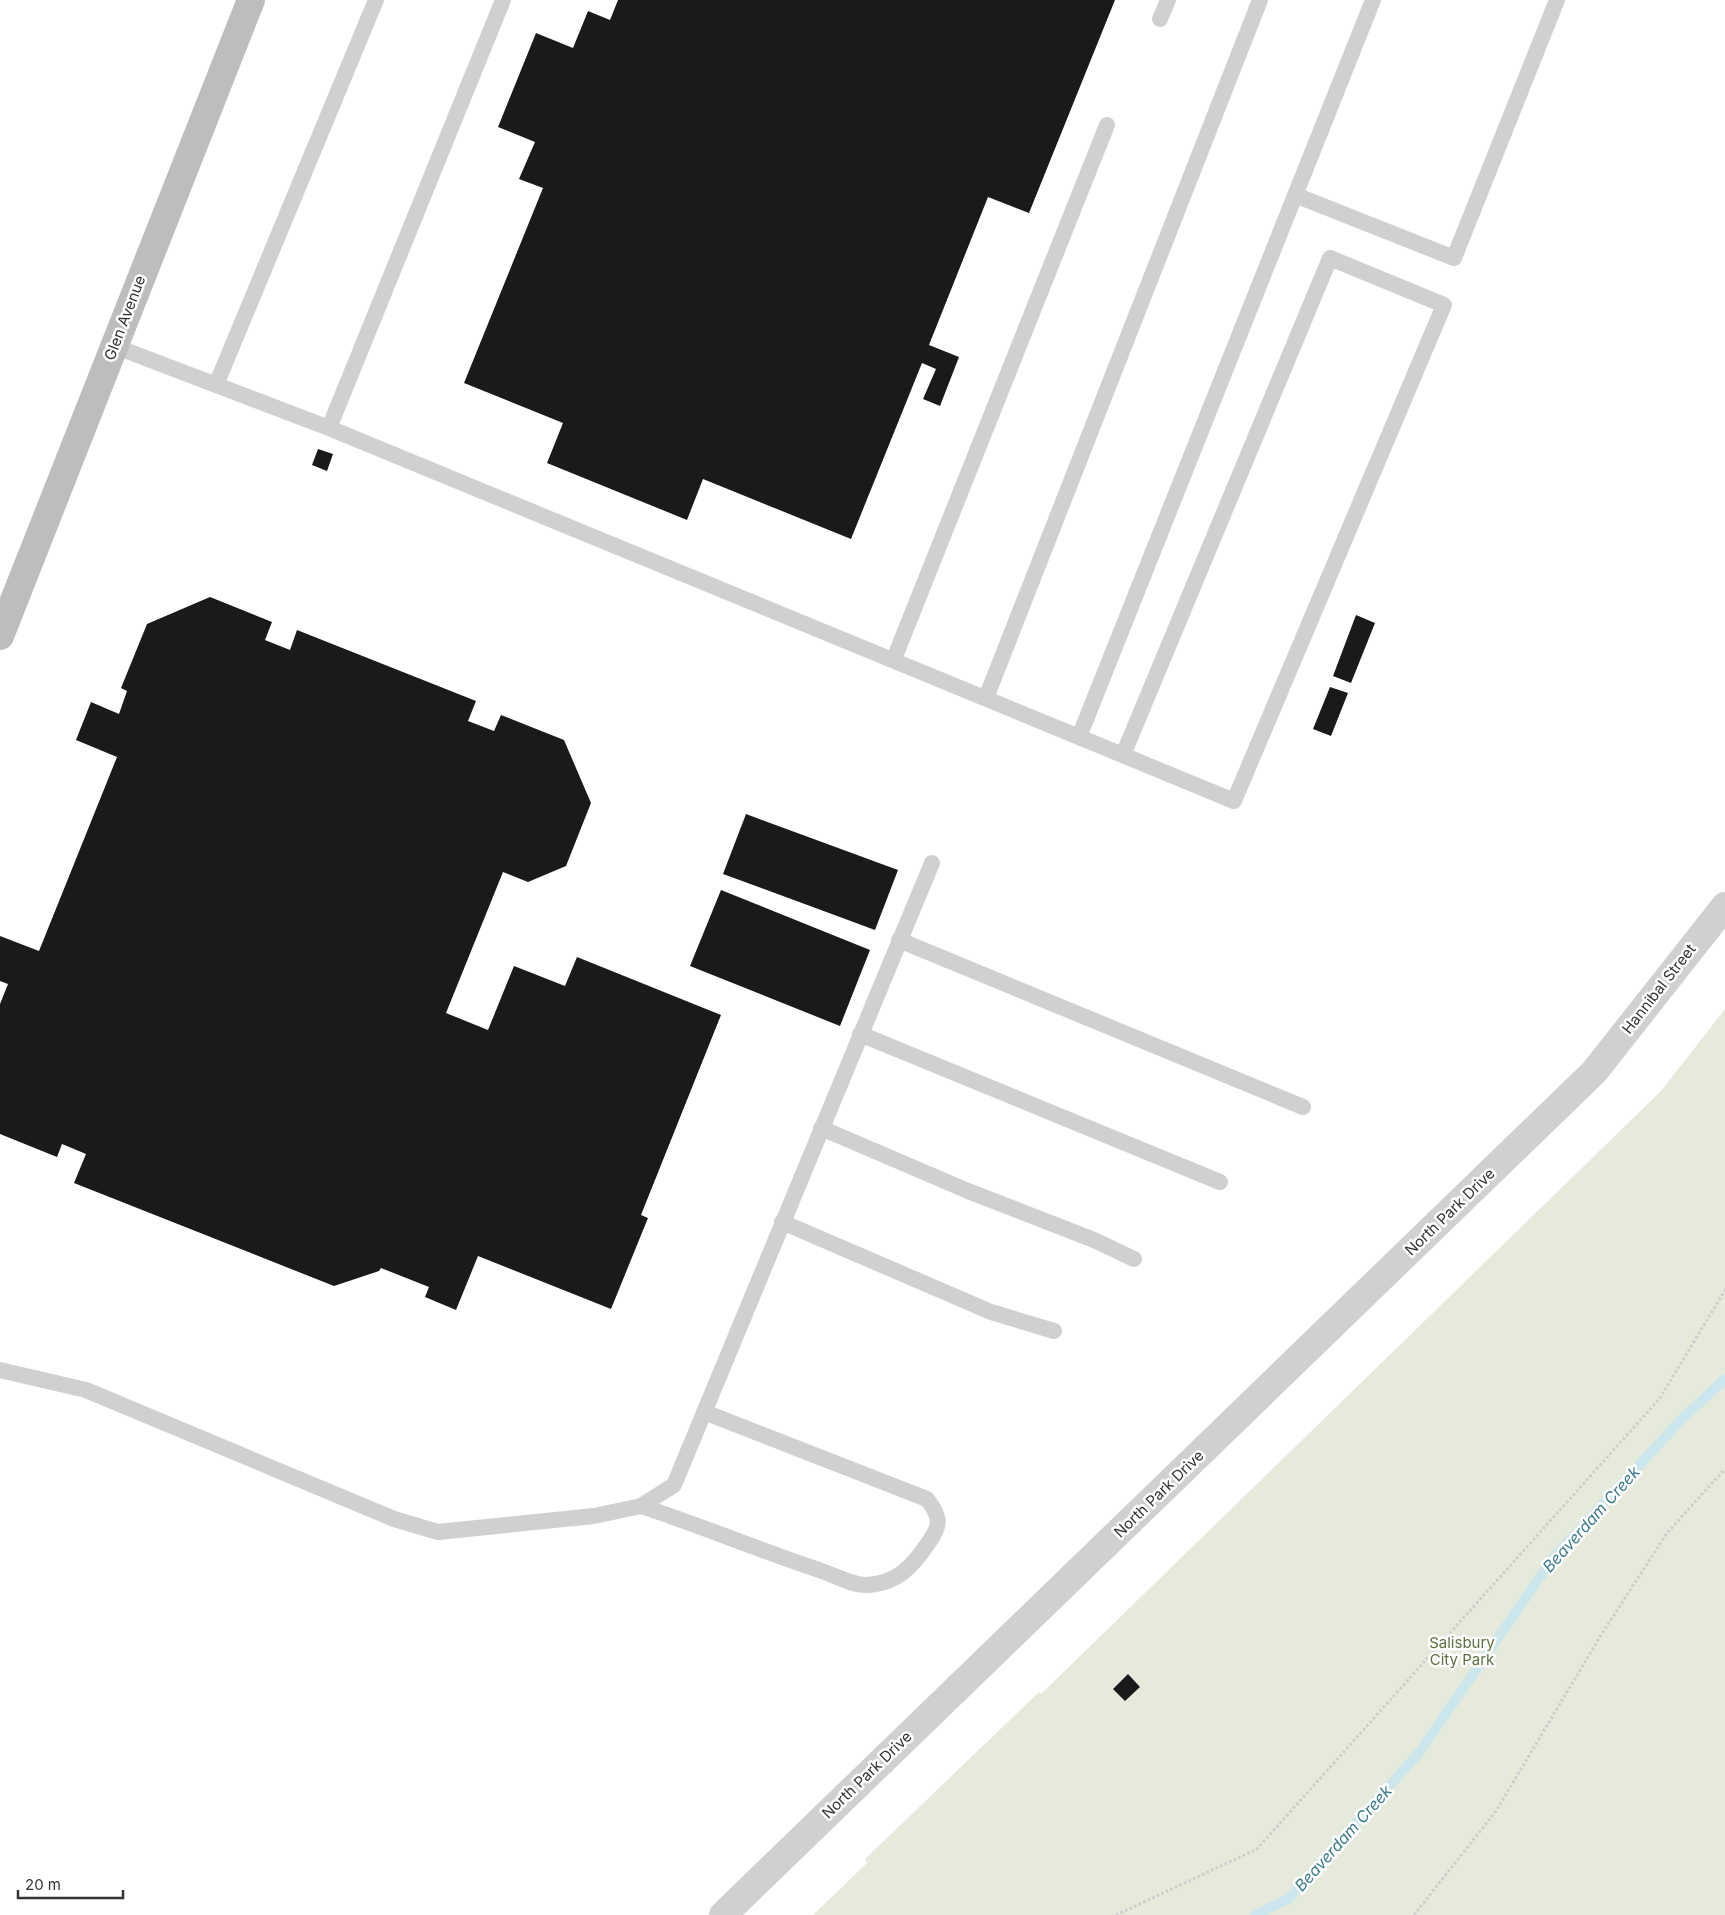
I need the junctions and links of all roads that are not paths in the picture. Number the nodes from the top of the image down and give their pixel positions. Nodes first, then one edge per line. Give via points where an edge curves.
1 (251, 0) edge
2 (376, 0) edge
3 (503, 0) edge
4 (1168, 0) edge
5 (1260, 0) edge
6 (1373, 0) edge
7 (1557, 0) edge
8 (1160, 20) dead end
9 (1106, 125) dead end
10 (1294, 195) junction
11 (114, 346) junction
12 (216, 385) junction
13 (330, 428) junction
14 (0, 636) edge
15 (894, 659) junction
16 (986, 698) junction
17 (1079, 737) junction
18 (1123, 755) junction
19 (932, 863) dead end
20 (1725, 906) edge
21 (899, 940) junction
22 (860, 1034) junction
23 (1594, 1072) joint
24 (1303, 1107) dead end
25 (821, 1128) junction
26 (1220, 1182) dead end
27 (782, 1222) junction
28 (1134, 1259) dead end
29 (1054, 1331) dead end
30 (0, 1370) edge
31 (704, 1412) junction
32 (641, 1506) junction
33 (724, 1915) edge

1 - 11 street, Glen Avenue
2 - 12 lane
3 - 13 lane
4 - 8 lane
5 - 16 lane
6 - 10 lane
7 - 10 lane via 1454,258
9 - 15 lane
10 - 17 lane
11 - 12 lane
11 - 14 street, Glen Avenue
12 - 13 lane
13 - 15 lane
15 - 16 lane
16 - 17 lane
17 - 18 lane
18 - 18 lane via 1234,801 1444,305 1330,258
19 - 21 lane
20 - 23 street, Hannibal Street
21 - 22 lane
21 - 24 lane
22 - 25 lane
22 - 26 lane
23 - 33 street, North Park Drive
25 - 27 lane
25 - 28 lane
27 - 29 lane via 992,1312
27 - 31 lane
30 - 32 lane via 86,1390 394,1518 438,1532 594,1516
31 - 32 lane via 674,1485
31 - 32 lane via 926,1499 937,1513 937,1531 911,1567 890,1581 866,1585

